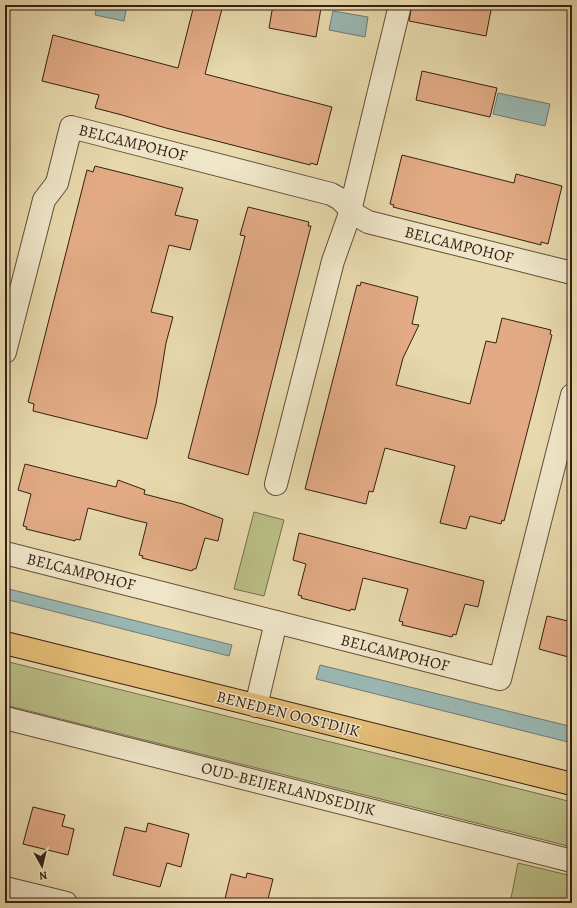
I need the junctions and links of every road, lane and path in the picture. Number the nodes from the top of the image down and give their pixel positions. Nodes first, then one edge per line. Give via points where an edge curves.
1 (400, 5) edge
2 (350, 208) junction
3 (572, 273) edge
4 (5, 352) edge
5 (572, 395) edge
6 (276, 484) dead end
7 (5, 553) edge
8 (276, 622) junction
9 (5, 643) edge
10 (256, 706) junction
11 (5, 718) edge
12 (572, 784) edge
13 (572, 861) edge
14 (5, 888) edge
15 (66, 903) edge

1 - 2 street
2 - 3 street, BELCAMPOHOF via 362,219 373,224
2 - 4 street, BELCAMPOHOF via 331,194 71,127 57,183 44,200
2 - 6 street via 333,261
5 - 8 street, BELCAMPOHOF via 500,679
7 - 8 street, BELCAMPOHOF
8 - 10 street
9 - 10 main road, BENEDEN OOSTDIJK
10 - 12 main road, BENEDEN OOSTDIJK
11 - 13 street, OUD-BEIJERLANDSEDIJK
14 - 15 street

